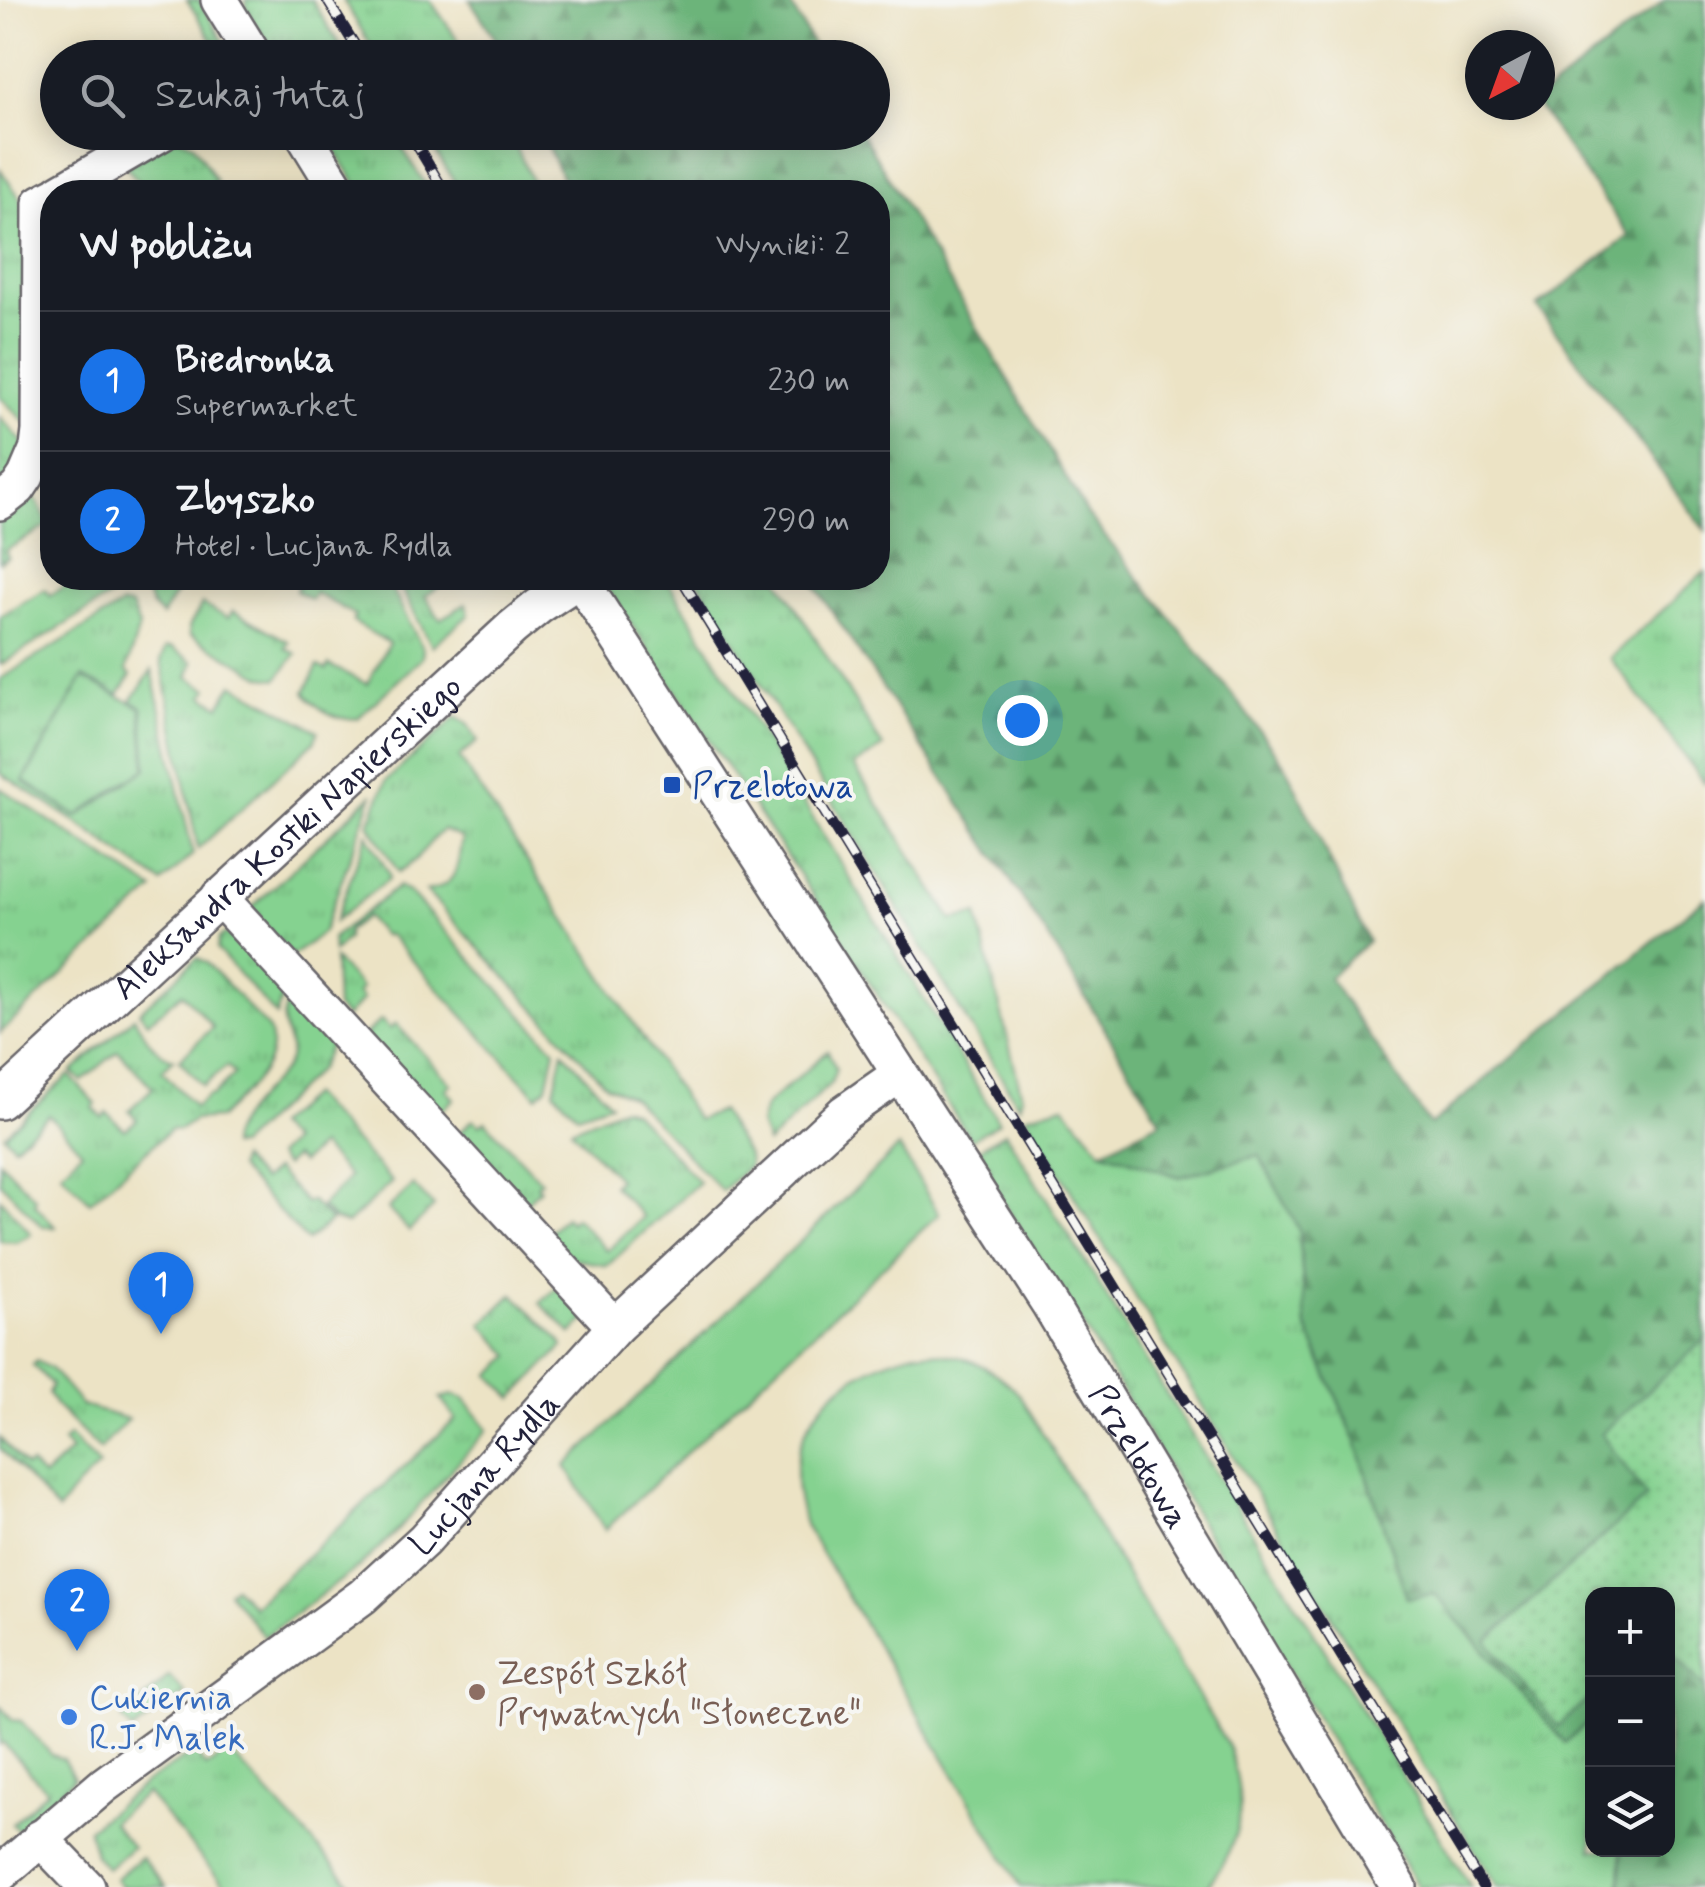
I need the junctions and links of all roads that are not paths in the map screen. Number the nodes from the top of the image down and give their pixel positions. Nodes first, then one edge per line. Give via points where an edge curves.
1 (219, 0) edge
2 (244, 40) edge
3 (132, 150) edge
4 (313, 150) edge
5 (81, 180) edge
6 (332, 180) edge
7 (40, 430) edge
8 (0, 502) edge
9 (562, 590) edge
10 (588, 590) edge
11 (219, 898) junction
12 (900, 1074) junction
13 (0, 1101) edge
14 (615, 1327) junction
15 (40, 1838) junction
16 (0, 1874) edge
17 (86, 1887) edge
18 (1399, 1887) edge

1 - 2 street
3 - 5 street
4 - 6 street
7 - 8 street via 18,488
9 - 11 street, Aleksandra Kostki Napierskiego via 512,628
10 - 12 street, Przelotowa
11 - 13 street, Aleksandra Kostki Napierskiego
11 - 14 street
12 - 14 street, Lucjana Rydla via 844,1113
12 - 18 street, Przelotowa via 1070,1338
14 - 15 street, Lucjana Rydla via 397,1566
15 - 16 street, Lucjana Rydla
15 - 17 street

